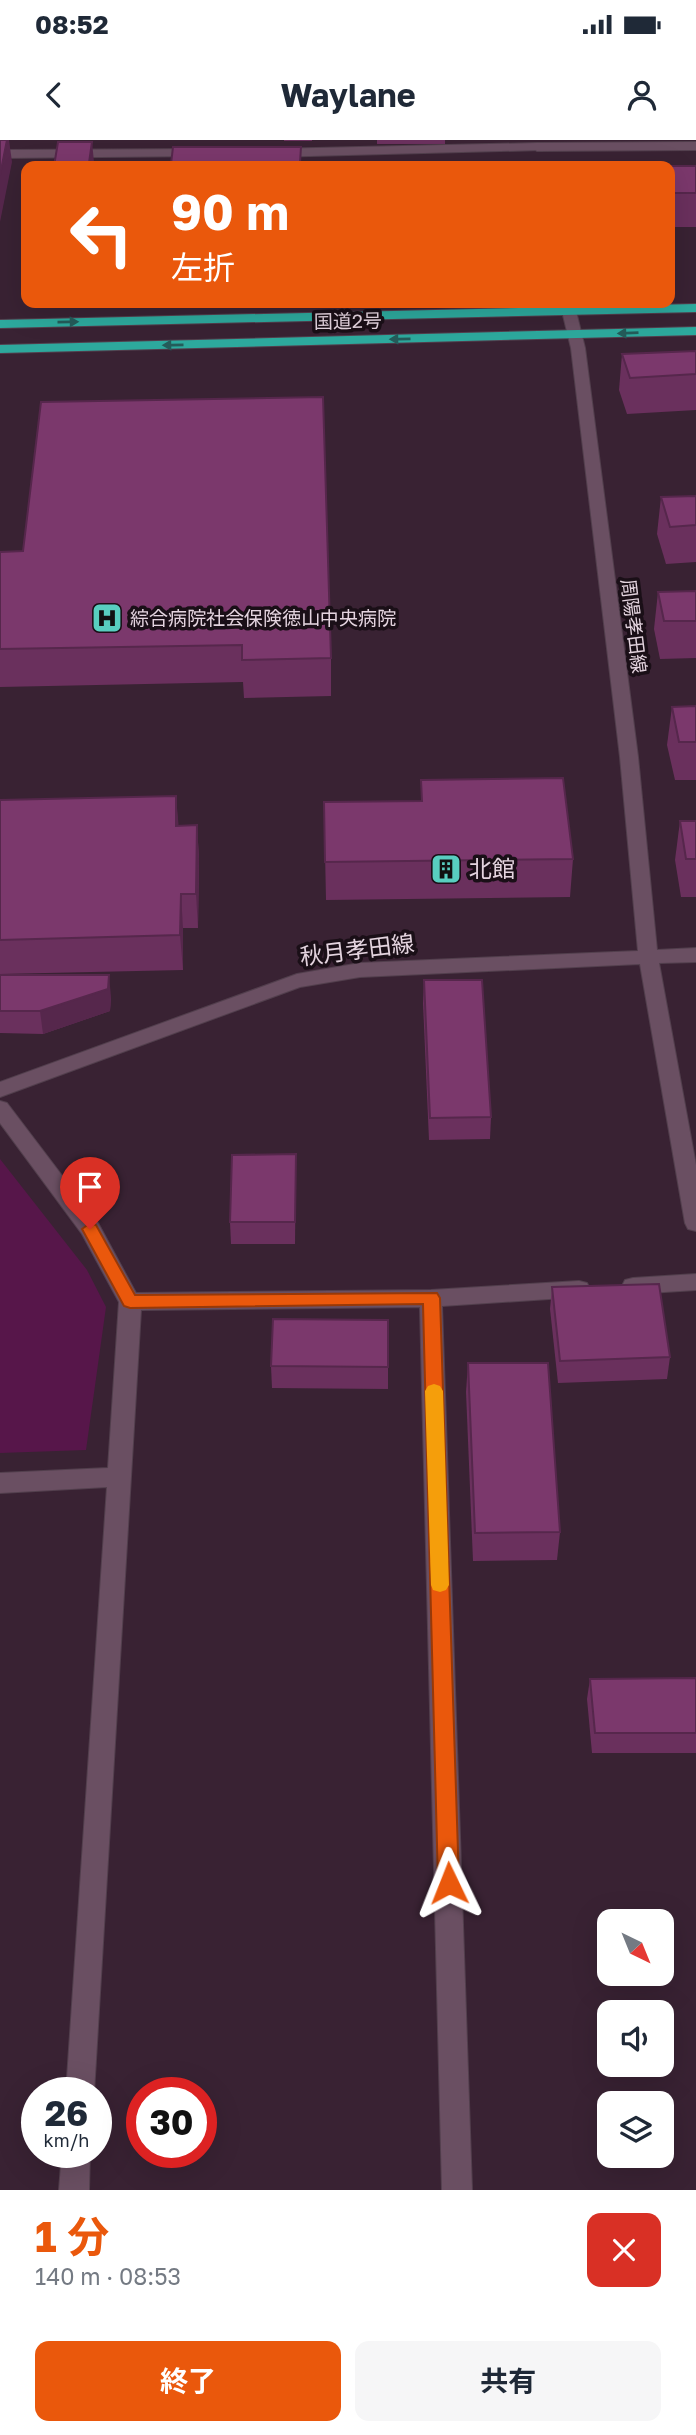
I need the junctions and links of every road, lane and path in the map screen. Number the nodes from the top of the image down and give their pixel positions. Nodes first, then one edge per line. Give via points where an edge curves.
1 (696, 146) edge
2 (538, 148) edge
3 (266, 149) edge
4 (216, 153) edge
5 (0, 154) edge
6 (675, 307) edge
7 (696, 307) edge
8 (535, 308) edge
9 (568, 308) edge
10 (0, 324) edge
11 (696, 331) edge
12 (576, 335) junction
13 (0, 349) edge
14 (696, 955) edge
15 (648, 956) junction
16 (0, 1090) edge
17 (0, 1108) edge
18 (694, 1201) edge
19 (696, 1223) edge
20 (696, 1282) edge
21 (431, 1298) junction
22 (130, 1302) junction
23 (119, 1477) junction
24 (0, 1483) edge
25 (81, 2077) edge
26 (75, 2168) edge
27 (74, 2190) edge
28 (457, 2190) edge

1 - 2 street
2 - 3 street
4 - 5 street
6 - 7 highway, 国道2号
10 -> 8 highway, 国道2号
9 - 12 street, 周陽孝田線
11 -> 12 highway, 国道2号
12 -> 13 highway, 国道2号
12 - 15 street, 周陽孝田線 via 629,757
14 - 15 street, 秋月孝田線
15 - 16 street, 秋月孝田線 via 360,970 297,981
15 - 18 street, 周陽孝田線
17 - 22 street via 90,1229
18 - 19 street, 周陽孝田線
20 - 21 street
21 - 22 street
21 - 28 street
22 - 23 street
23 - 24 street
23 - 25 street
26 - 27 street

